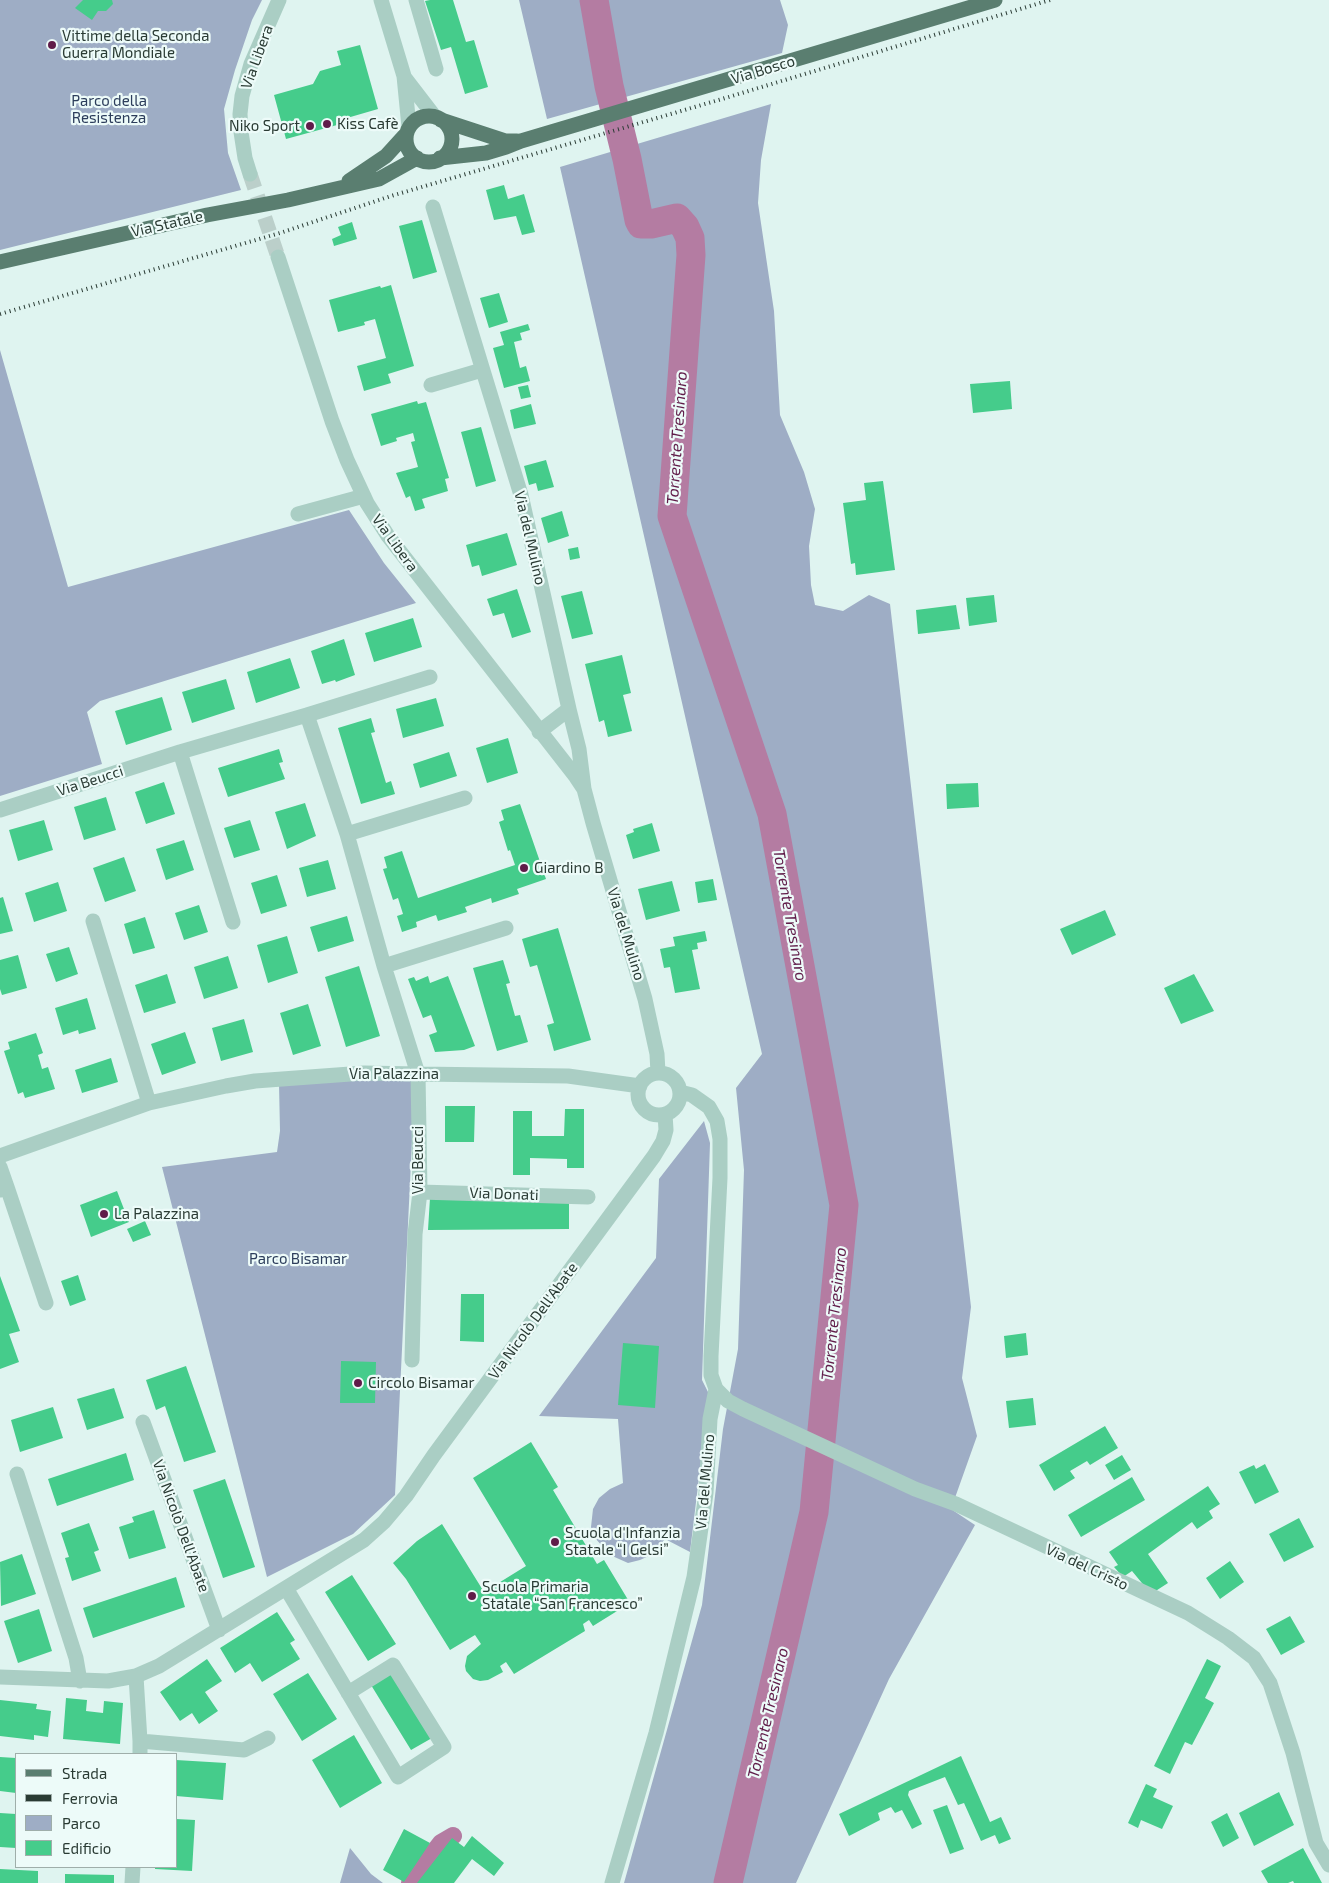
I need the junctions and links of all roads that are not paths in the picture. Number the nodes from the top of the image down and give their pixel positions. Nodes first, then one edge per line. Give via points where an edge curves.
1 (279, 0) edge
2 (381, 0) edge
3 (416, 0) edge
4 (995, 0) edge
5 (436, 69) dead end
6 (404, 76) junction
7 (438, 118) junction
8 (408, 131) junction
9 (526, 139) junction
10 (417, 158) junction
11 (440, 158) junction
12 (250, 174) tunnel mouth
13 (335, 189) junction
14 (433, 207) dead end
15 (278, 257) tunnel mouth
16 (0, 262) edge
17 (482, 370) junction
18 (431, 385) dead end
19 (364, 496) junction
20 (298, 514) dead end
21 (430, 677) dead end
22 (569, 709) junction
23 (307, 715) junction
24 (539, 732) junction
25 (180, 752) junction
26 (584, 789) junction
27 (465, 798) dead end
28 (0, 810) edge
29 (347, 834) junction
30 (93, 921) dead end
31 (233, 922) dead end
32 (506, 928) dead end
33 (384, 966) junction
34 (418, 1074) junction
35 (658, 1074) junction
36 (640, 1086) junction
37 (680, 1092) junction
38 (149, 1103) junction
39 (665, 1114) junction
40 (0, 1156) edge
41 (0, 1167) edge
42 (4, 1188) edge
43 (420, 1192) junction
44 (588, 1197) dead end
45 (46, 1303) dead end
46 (412, 1360) dead end
47 (716, 1389) junction
48 (143, 1422) dead end
49 (17, 1474) dead end
50 (286, 1588) junction
51 (219, 1630) junction
52 (136, 1676) junction
53 (0, 1677) edge
54 (80, 1681) junction
55 (348, 1693) junction
56 (268, 1738) dead end
57 (140, 1748) edge
58 (1329, 1865) edge
59 (133, 1868) edge
60 (132, 1883) edge
61 (612, 1883) edge

1 - 12 street, Via Libera via 251,64 242,96 240,114
2 - 6 street
3 - 5 street
4 - 9 main road, Via Bosco
6 - 7 street
6 - 8 street
7 - 8 main road, Via Statale via 420,118
7 - 9 main road via 504,141
7 - 11 main road via 450,131 451,138 447,152
8 - 10 main road via 406,142
8 - 13 main road, Via Statale via 386,156
9 - 11 main road, Via Statale via 486,153
10 - 11 main road, Via Statale via 430,162
10 - 13 main road, Via Statale via 379,179
13 - 16 main road, Via Statale
14 - 17 street, Via del Mulino
15 - 19 street, Via Libera via 332,421
17 - 18 street
17 - 22 street, Via del Mulino via 521,495
19 - 20 street
19 - 24 street, Via Libera via 388,536
21 - 23 street, Via Beucci
22 - 24 street
22 - 26 street, Via del Mulino
23 - 25 street, Via Beucci
23 - 29 street, Via Beucci
24 - 26 street, Via Libera
25 - 28 street, Via Beucci
25 - 31 street
26 - 35 street, Via del Mulino via 645,999
27 - 29 street
29 - 33 street, Via Beucci
30 - 38 street
32 - 33 street
33 - 34 street, Via Beucci
34 - 36 street, Via Palazzina via 568,1076
34 - 38 street, Via Palazzina via 364,1073 255,1081
34 - 43 street, Via Beucci
35 - 36 street via 645,1079
35 - 37 street via 675,1081
36 - 39 street via 639,1100 646,1110
37 - 39 street via 678,1103
37 - 47 street, Via del Mulino via 692,1095 709,1106 720,1139 711,1356 711,1375
38 - 40 street, Via Palazzina
39 - 50 street, Via Nicolò Dell'Abate via 666,1130 654,1156 406,1496 364,1540
41 - 42 street
42 - 45 street
43 - 44 street, Via Donati
43 - 46 street, Via Beucci via 415,1234
47 - 58 street, Via del Cristo via 743,1409 1188,1613 1254,1658 1270,1684 1293,1753 1316,1843
47 - 61 street, Via del Mulino via 694,1577 656,1733
48 - 51 street, Via Nicolò Dell'Abate
49 - 54 street via 76,1658
50 - 51 street, Via Nicolò Dell'Abate
50 - 55 street
51 - 52 street, Via Nicolò Dell'Abate
52 - 54 street, Via Nicolò Dell'Abate
52 - 57 street
53 - 54 street, Via Nicolò Dell'Abate
55 - 55 street via 398,1777 444,1747 393,1665
56 - 57 street via 244,1750
59 - 60 street

